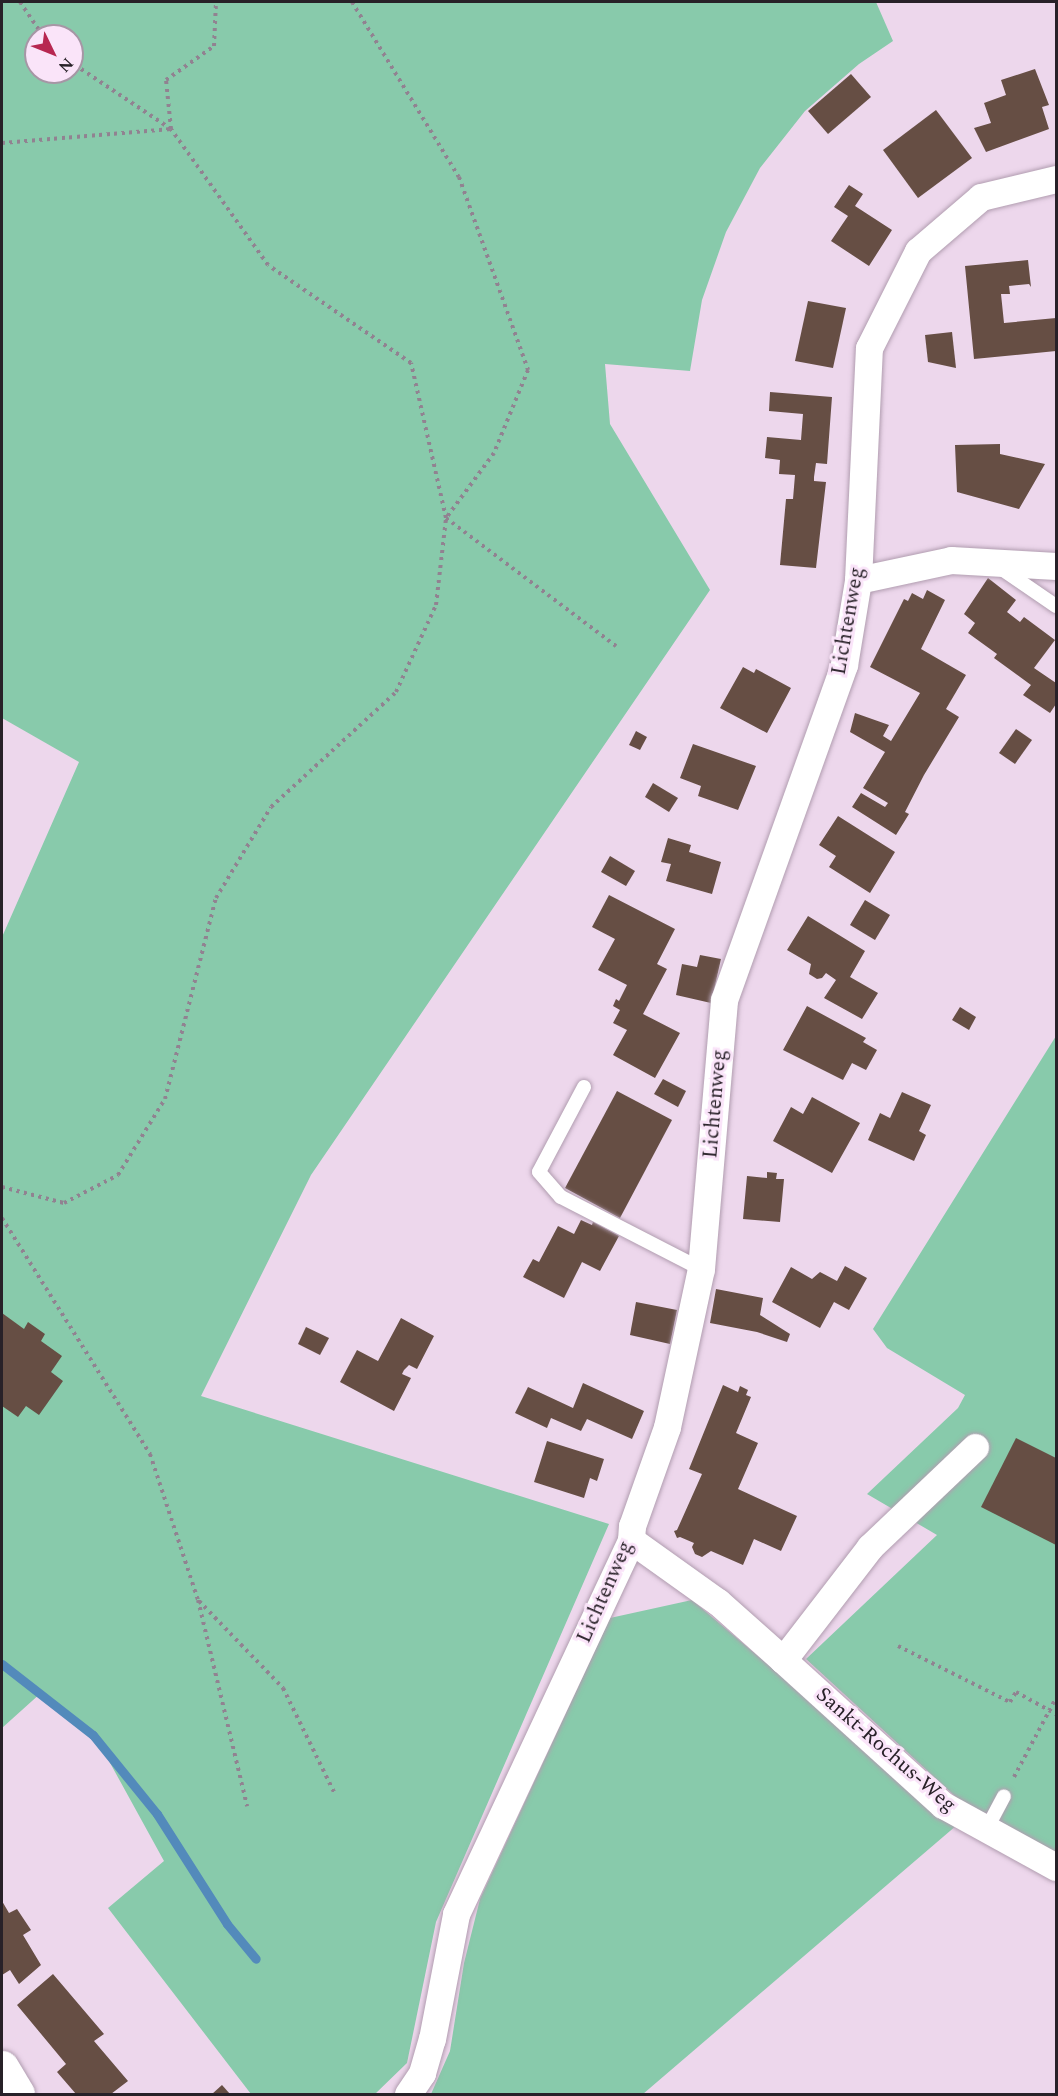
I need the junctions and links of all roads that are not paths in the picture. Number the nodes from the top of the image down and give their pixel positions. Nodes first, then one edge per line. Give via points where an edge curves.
1 (1056, 178) edge
2 (994, 564) junction
3 (1056, 566) edge
4 (858, 580) junction
5 (1056, 606) edge
6 (584, 1087) dead end
7 (701, 1269) junction
8 (975, 1447) dead end
9 (631, 1540) junction
10 (783, 1660) junction
11 (1004, 1796) road end
12 (986, 1830) junction
13 (1056, 1867) edge
14 (2, 2067) edge
15 (18, 2094) edge
16 (408, 2094) edge

1 - 4 street, Lichtenweg via 981,197 918,251 869,348
2 - 3 street
2 - 4 street via 951,560
2 - 5 lane
4 - 7 street, Lichtenweg via 844,665 724,1000
6 - 7 lane via 539,1172 561,1197
7 - 9 street, Lichtenweg via 667,1427 632,1526
8 - 10 street via 870,1547
9 - 10 street, Sankt-Rochus-Weg via 718,1602
9 - 16 street, Lichtenweg via 456,1914 432,2039 422,2073
10 - 12 street, Sankt-Rochus-Weg via 943,1805
11 - 12 lane
12 - 13 street, Sankt-Rochus-Weg
14 - 15 street

